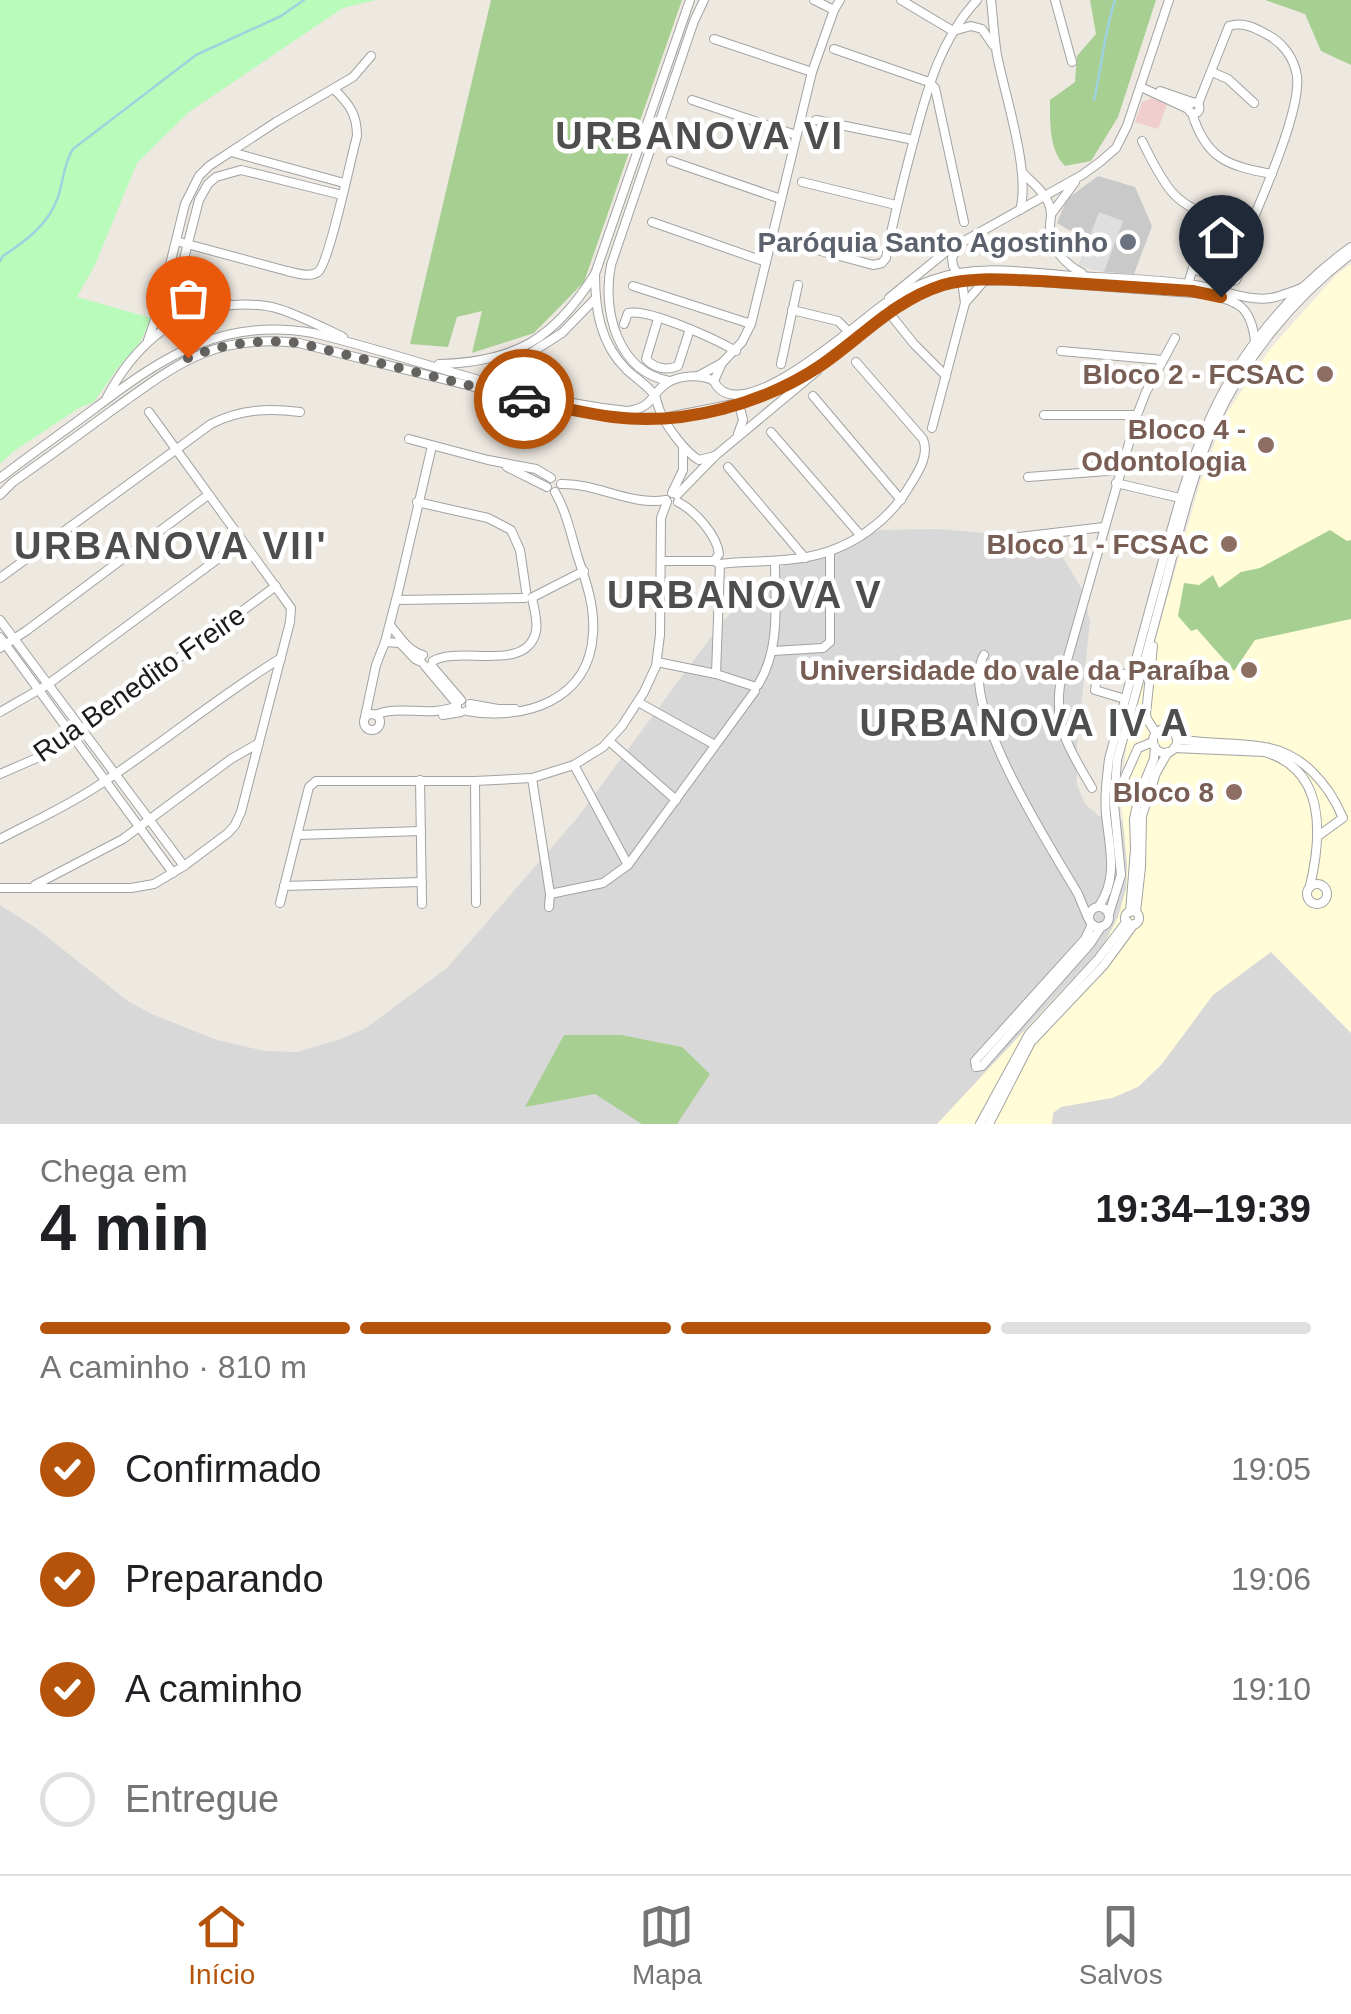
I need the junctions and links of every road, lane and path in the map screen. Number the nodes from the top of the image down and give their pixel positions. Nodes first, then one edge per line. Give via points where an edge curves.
1 (690, 0) edge
2 (704, 0) edge
3 (814, 0) edge
4 (840, 0) edge
5 (901, 0) edge
6 (976, 0) edge
7 (992, 0) edge
8 (1055, 0) edge
9 (1169, 0) edge
10 (834, 10) junction
11 (953, 31) junction
12 (714, 39) dead end
13 (834, 49) dead end
14 (996, 50) junction
15 (372, 56) dead end
16 (1072, 62) dead end
17 (812, 72) junction
18 (1212, 72) junction
19 (929, 82) junction
20 (1146, 88) junction
21 (334, 89) junction
22 (692, 100) dead end
23 (1254, 104) dead end
24 (1193, 108) junction
25 (940, 109) junction
26 (921, 111) junction
27 (816, 120) dead end
28 (796, 136) junction
29 (914, 140) junction
30 (1142, 140) dead end
31 (231, 152) junction
32 (672, 161) dead end
33 (204, 170) junction
34 (1022, 172) junction
35 (1272, 174) junction
36 (1082, 175) junction
37 (212, 181) junction
38 (802, 182) dead end
39 (344, 183) junction
40 (342, 195) junction
41 (1045, 196) junction
42 (781, 199) junction
43 (896, 205) junction
44 (1020, 210) junction
45 (1052, 213) junction
46 (652, 222) dead end
47 (964, 222) dead end
48 (176, 241) junction
49 (788, 242) dead end
50 (187, 244) junction
51 (960, 244) junction
52 (1351, 251) edge
53 (1061, 258) junction
54 (766, 262) junction
55 (1193, 269) junction
56 (594, 274) junction
57 (959, 277) junction
58 (1089, 277) junction
59 (1057, 278) junction
60 (608, 280) junction
61 (985, 280) junction
62 (1188, 284) junction
63 (798, 285) dead end
64 (633, 286) dead end
65 (1307, 286) junction
66 (595, 299) junction
67 (965, 303) junction
68 (206, 308) junction
69 (886, 309) junction
70 (792, 310) junction
71 (582, 314) junction
72 (598, 318) junction
73 (658, 319) junction
74 (829, 320) junction
75 (624, 324) dead end
76 (751, 324) junction
77 (690, 329) junction
78 (850, 332) junction
79 (1176, 338) dead end
80 (148, 340) junction
81 (840, 340) junction
82 (1255, 341) junction
83 (360, 346) junction
84 (736, 350) junction
85 (1061, 352) dead end
86 (1163, 360) junction
87 (856, 362) dead end
88 (429, 364) junction
89 (722, 364) junction
90 (781, 364) dead end
91 (823, 364) junction
92 (700, 375) junction
93 (946, 376) junction
94 (633, 377) junction
95 (714, 381) junction
96 (669, 382) junction
97 (510, 388) junction
98 (718, 391) junction
99 (813, 396) dead end
100 (655, 397) junction
101 (105, 400) junction
102 (738, 400) junction
103 (645, 405) junction
104 (712, 410) junction
105 (149, 412) dead end
106 (300, 412) dead end
107 (1044, 415) dead end
108 (1136, 415) junction
109 (663, 418) junction
110 (932, 428) dead end
111 (771, 432) dead end
112 (736, 438) junction
113 (409, 439) dead end
114 (432, 446) junction
115 (683, 447) junction
116 (174, 449) junction
117 (715, 456) junction
118 (728, 467) dead end
119 (1120, 470) junction
120 (1, 476) edge
121 (1028, 477) dead end
122 (1116, 483) junction
123 (554, 485) junction
124 (2, 495) edge
125 (208, 495) junction
126 (1180, 498) junction
127 (672, 500) junction
128 (901, 500) junction
129 (417, 502) junction
130 (1104, 527) junction
131 (860, 536) junction
132 (1019, 537) dead end
133 (242, 541) junction
134 (719, 548) junction
135 (830, 552) junction
136 (806, 558) junction
137 (662, 561) junction
138 (717, 561) junction
139 (775, 561) junction
140 (741, 562) junction
141 (580, 568) junction
142 (1, 576) edge
143 (276, 586) junction
144 (530, 596) junction
145 (396, 600) junction
146 (0, 620) edge
147 (1155, 623) junction
148 (390, 625) junction
149 (14, 640) junction
150 (386, 642) junction
151 (2, 644) edge
152 (773, 651) junction
153 (984, 655) dead end
154 (280, 658) junction
155 (427, 660) junction
156 (657, 662) junction
157 (716, 674) junction
158 (253, 675) junction
159 (1132, 676) junction
160 (47, 684) junction
161 (274, 685) junction
162 (755, 687) junction
163 (38, 691) junction
164 (1126, 699) junction
165 (638, 702) junction
166 (462, 706) junction
167 (0, 712) edge
168 (82, 729) junction
169 (72, 737) junction
170 (1155, 740) junction
171 (609, 741) junction
172 (258, 743) junction
173 (715, 744) junction
174 (1173, 746) junction
175 (231, 759) junction
176 (1113, 760) junction
177 (574, 766) junction
178 (252, 768) junction
179 (0, 774) edge
180 (115, 774) junction
181 (532, 778) junction
182 (420, 780) junction
183 (475, 780) junction
184 (104, 782) junction
185 (1092, 788) dead end
186 (676, 800) junction
187 (1114, 804) junction
188 (1317, 816) junction
189 (149, 820) junction
190 (1336, 822) junction
191 (139, 828) junction
192 (421, 831) junction
193 (296, 835) junction
194 (1318, 836) junction
195 (0, 839) edge
196 (628, 865) junction
197 (75, 866) junction
198 (184, 866) junction
199 (173, 874) junction
200 (422, 882) junction
201 (1315, 885) dead end
202 (284, 886) junction
203 (80, 887) junction
204 (0, 888) edge
205 (31, 888) junction
206 (550, 894) junction
207 (1078, 894) junction
208 (280, 903) dead end
209 (422, 904) dead end
210 (476, 904) dead end
211 (1096, 907) junction
212 (549, 908) dead end
213 (1109, 914) junction
214 (1131, 918) junction
215 (1094, 923) junction
216 (980, 1124) edge
217 (990, 1124) edge

1 - 56 street
2 - 60 street
3 - 10 street
4 - 10 street
5 - 11 street
6 - 11 street
7 - 14 street
8 - 16 street
9 - 20 street
10 - 17 street
11 - 14 street via 977,26
11 - 19 street
12 - 17 street
13 - 19 street
14 - 34 street
15 - 21 street
17 - 28 street
18 - 23 street
18 - 24 street
18 - 35 street via 1234,24 1274,38 1291,57 1296,96
19 - 25 street
19 - 26 street
20 - 24 street
20 - 36 street via 1116,148
21 - 31 street
21 - 39 street via 357,122
22 - 28 street
24 - 35 street via 1202,139 1216,156
25 - 26 street
25 - 47 street
26 - 29 street
27 - 29 street
28 - 42 street
29 - 43 street
30 - 35 street via 1178,198 1238,227 1251,224
31 - 33 street
31 - 39 street
32 - 42 street
33 - 37 street
33 - 48 street via 188,196
34 - 41 street
34 - 44 street
36 - 41 street
36 - 45 street
37 - 40 street via 242,170
37 - 50 street via 199,200
38 - 43 street
39 - 40 street
40 - 50 street via 317,273
41 - 44 street
41 - 45 street
42 - 54 street
43 - 49 street via 882,264
44 - 51 street
45 - 53 street via 1052,239
46 - 54 street
48 - 50 street
48 - 80 street
50 - 68 street via 181,288
51 - 57 street via 952,258
51 - 69 street via 891,296
52 - 65 street
52 - 147 street via 1278,324 1225,404 1187,503
53 - 58 street
53 - 59 street
54 - 76 street
55 - 55 street via 1201,250 1239,262 1240,268 1228,282
55 - 62 street
56 - 66 street
56 - 88 street via 563,319 520,348 472,362
57 - 59 street via 992,271
57 - 61 street
57 - 67 street
57 - 69 street
58 - 59 street
58 - 62 street
59 - 61 street
59 - 82 street via 1221,297 1248,314
60 - 66 street
60 - 96 street via 610,317 621,345 643,372
61 - 67 street
62 - 65 street via 1258,299
63 - 70 street
64 - 76 street
65 - 82 street
66 - 71 street
66 - 72 street
67 - 93 street
68 - 80 street
68 - 83 street via 274,308
69 - 78 street
69 - 91 street
69 - 93 street
70 - 74 street
70 - 90 street
71 - 72 street
71 - 97 street via 510,366
72 - 94 street via 618,362
73 - 75 street via 632,311
73 - 77 street
73 - 77 street via 646,358 652,365 678,366
74 - 78 street
74 - 81 street
76 - 84 street
77 - 84 street
78 - 81 street
79 - 86 street
80 - 101 street
81 - 102 street
82 - 126 street via 1210,418
83 - 88 street
83 - 101 street via 281,329 223,334 166,358
84 - 89 street
85 - 86 street
86 - 108 street
87 - 128 street via 925,441 922,462
88 - 97 street
89 - 92 street
89 - 95 street
91 - 102 street
91 - 112 street
92 - 95 street
92 - 96 street
93 - 110 street
94 - 100 street
94 - 103 street
95 - 98 street
96 - 100 street
97 - 103 street via 612,409
98 - 102 street
98 - 104 street
99 - 128 street
100 - 103 street
100 - 109 street
101 - 120 street
102 - 104 street
102 - 112 street via 743,420
104 - 109 street
105 - 116 street
106 - 116 street via 240,412
107 - 108 street
108 - 119 street
109 - 115 street
109 - 124 street via 568,410 299,343 243,342 178,364
111 - 131 street
112 - 117 street
113 - 114 street
114 - 123 street via 536,469
114 - 129 street
115 - 117 street via 699,460
115 - 127 street
116 - 125 street
116 - 142 street
117 - 127 street
118 - 136 street
119 - 121 street
119 - 122 street
122 - 126 street
122 - 130 street
123 - 127 street
123 - 141 street
125 - 133 street
125 - 149 street
126 - 159 street
127 - 134 street via 690,509
127 - 137 street via 661,518
128 - 131 street
129 - 144 street via 511,530
129 - 145 street
130 - 132 street
130 - 185 street via 1058,697 1063,735
131 - 135 street
133 - 143 street
133 - 160 street
134 - 138 street
134 - 140 street
135 - 136 street
135 - 152 street via 830,642
136 - 139 street
137 - 138 street
137 - 156 street
138 - 140 street
138 - 157 street
139 - 140 street
139 - 152 street
141 - 144 street
141 - 166 street via 589,636 567,683 518,708
143 - 154 street via 292,610
143 - 168 street, Rua Benedito Freire
144 - 145 street
144 - 155 street via 536,630 525,648 512,655
145 - 148 street
146 - 149 street
147 - 170 street via 1146,714
147 - 176 street
148 - 150 street
148 - 155 street
149 - 151 street
149 - 160 street
150 - 155 street
150 - 166 street via 376,665 373,717 446,716
151 - 163 street
152 - 162 street
153 - 207 street via 979,684 997,749
154 - 158 street
154 - 161 street
155 - 166 street
156 - 157 street
156 - 165 street
157 - 162 street
158 - 161 street
158 - 180 street
159 - 164 street
159 - 164 street via 1099,669 1095,690
160 - 163 street
160 - 168 street
161 - 172 street
162 - 173 street
163 - 167 street
163 - 169 street
164 - 176 street
165 - 171 street
165 - 173 street
168 - 169 street, Rua Benedito Freire
168 - 180 street
169 - 179 street, Rua Benedito Freire
169 - 184 street
170 - 174 street via 1160,752
170 - 174 street via 1163,729 1171,730
170 - 187 street via 1138,748
170 - 214 street via 1134,820
171 - 177 street
171 - 186 street
172 - 175 street
172 - 178 street
173 - 186 street
174 - 188 street via 1278,756 1302,774
174 - 190 street via 1280,751 1327,786 1343,818
174 - 214 street via 1142,816
175 - 178 street
175 - 189 street
176 - 187 street
176 - 211 street via 1105,790 1111,880
177 - 181 street
177 - 196 street
178 - 198 street via 235,825
180 - 184 street
180 - 189 street
181 - 183 street
181 - 206 street
182 - 183 street
182 - 192 street
182 - 193 street via 316,781
183 - 210 street
184 - 191 street
184 - 195 street
186 - 196 street
187 - 213 street via 1121,864
188 - 190 street
188 - 194 street
189 - 191 street
189 - 198 street
190 - 194 street
191 - 197 street
191 - 199 street
192 - 193 street
192 - 200 street
193 - 202 street
194 - 201 street
196 - 206 street via 603,883
197 - 203 street
197 - 205 street
198 - 199 street
199 - 203 street via 148,886
200 - 202 street
200 - 209 street
202 - 208 street
203 - 205 street
204 - 205 street
206 - 212 street
207 - 211 street
207 - 215 street
211 - 213 street
211 - 215 street via 1089,912
213 - 215 street via 1107,924
214 - 216 street via 1028,1034
214 - 217 street via 1104,965 1031,1042
215 - 215 street via 975,1061 976,1067 1090,944

